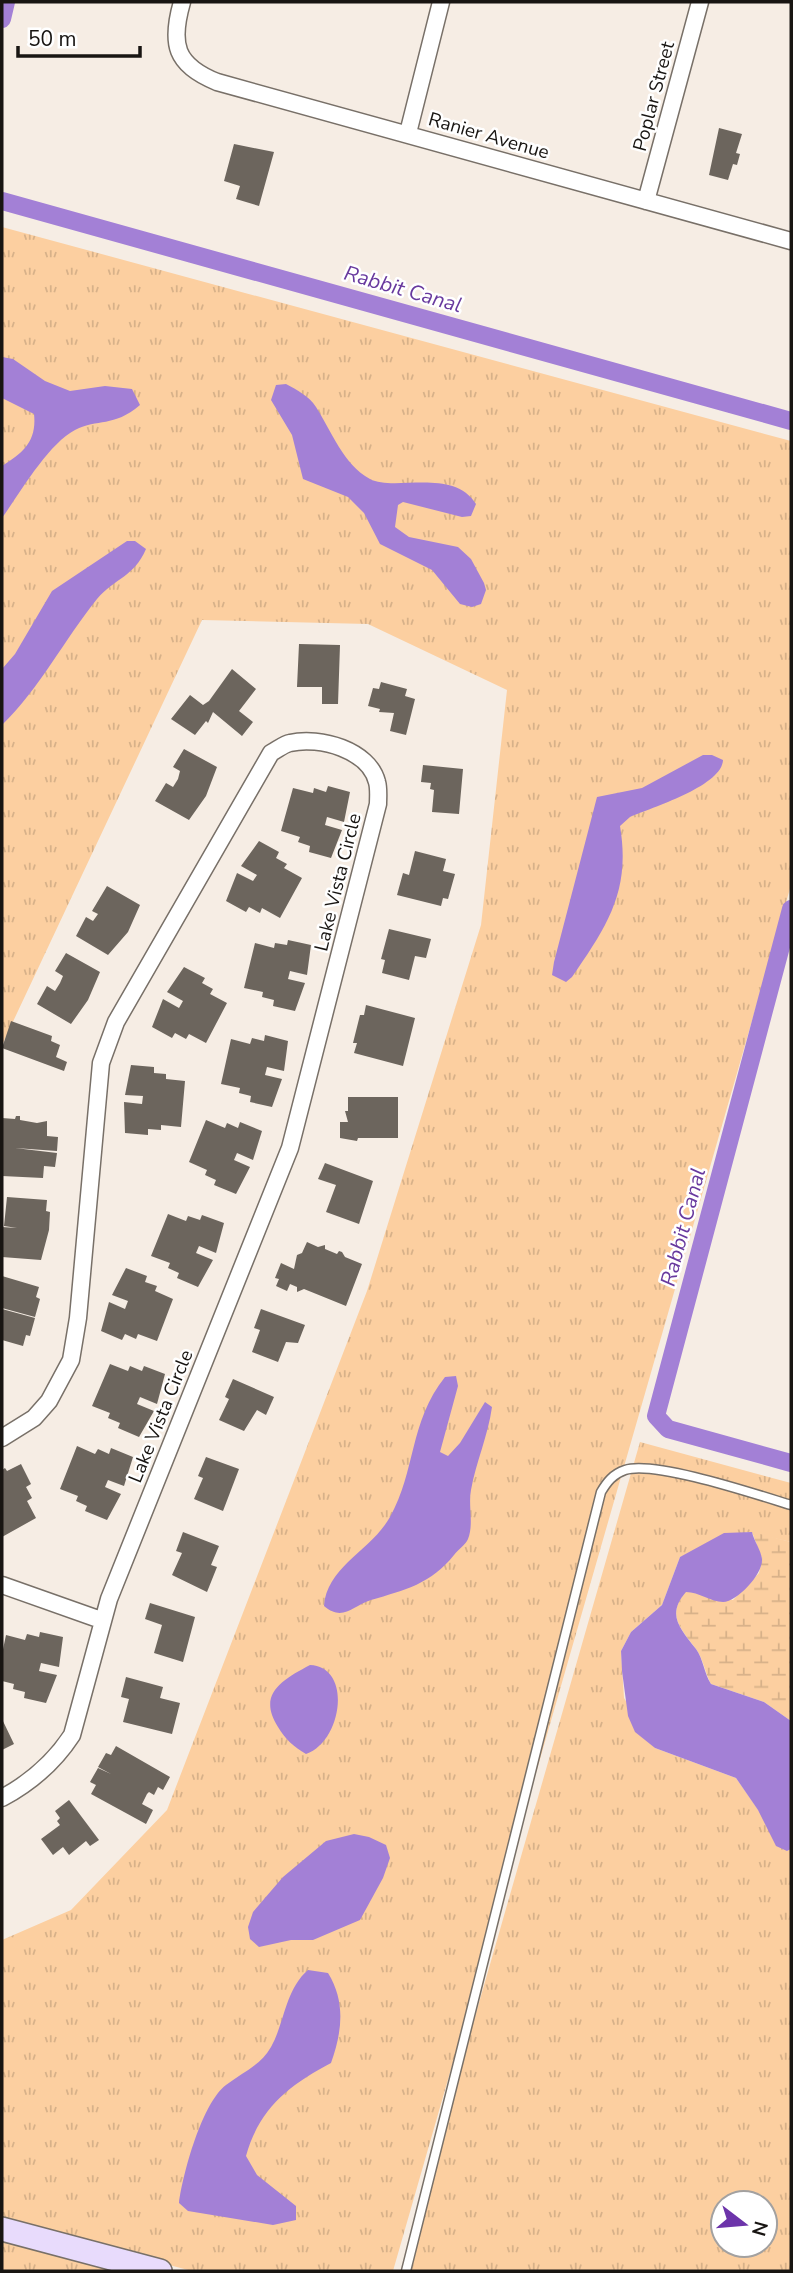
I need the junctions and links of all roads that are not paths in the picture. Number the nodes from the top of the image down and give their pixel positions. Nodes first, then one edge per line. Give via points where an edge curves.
1 (182, 2) edge
2 (441, 2) edge
3 (700, 2) edge
4 (408, 133) junction
5 (646, 201) junction
6 (791, 242) edge
7 (2, 1438) edge
8 (791, 1504) edge
9 (2, 1585) edge
10 (101, 1620) junction
11 (2, 1798) edge
12 (2, 2229) edge
13 (160, 2271) edge
14 (406, 2271) edge

1 - 4 street, Ranier Avenue via 175,37 181,59 197,74
2 - 4 street
3 - 5 street, Poplar Street
4 - 5 street, Ranier Avenue
5 - 6 street, Ranier Avenue
7 - 10 street, Lake Vista Circle via 34,1418 49,1401 71,1360 101,1063 116,1022 271,753 288,743 308,741 351,752 369,765 378,783 378,804 302,1110 257,1234
8 - 14 lane via 642,1468 625,1469 601,1492
9 - 10 street
10 - 11 street, Lake Vista Circle via 72,1735 43,1769
12 - 13 main road

